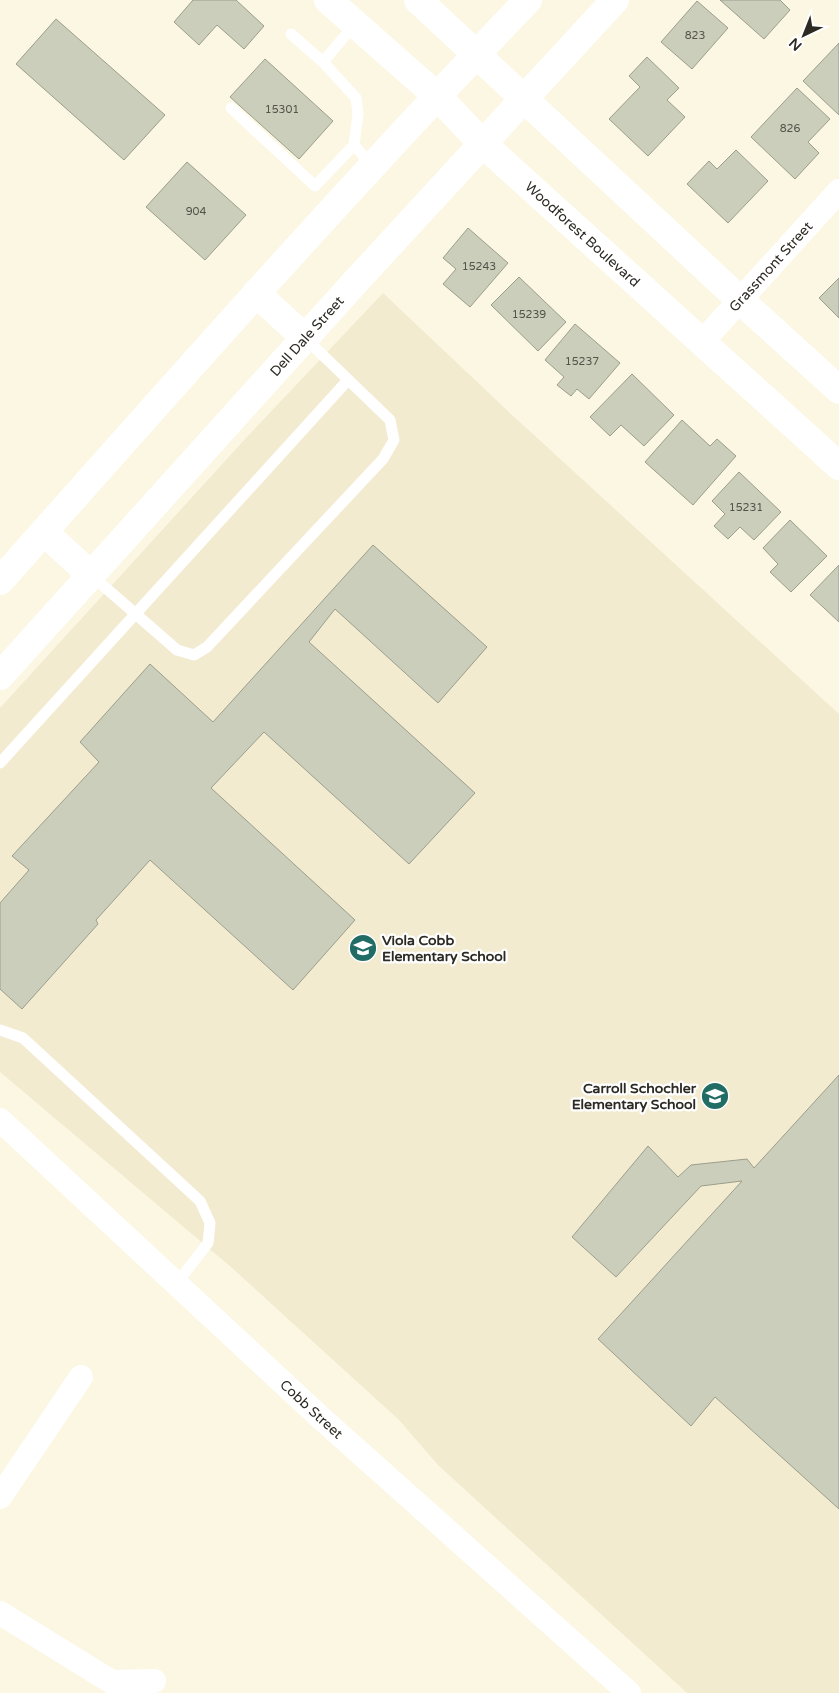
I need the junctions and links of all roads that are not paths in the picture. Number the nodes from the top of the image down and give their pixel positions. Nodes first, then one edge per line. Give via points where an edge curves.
1 (328, 0) edge
2 (418, 0) edge
3 (528, 0) edge
4 (615, 0) edge
5 (355, 24) junction
6 (291, 34) dead end
7 (477, 53) junction
8 (323, 62) junction
9 (437, 96) junction
10 (525, 99) junction
11 (230, 108) dead end
12 (483, 144) junction
13 (354, 145) junction
14 (372, 166) junction
15 (839, 191) edge
16 (256, 293) junction
17 (740, 300) junction
18 (305, 338) junction
19 (702, 342) junction
20 (348, 380) junction
21 (839, 390) edge
22 (839, 466) edge
23 (44, 532) junction
24 (91, 574) junction
25 (0, 581) edge
26 (135, 614) junction
27 (0, 676) edge
28 (0, 763) edge
29 (0, 1030) edge
30 (0, 1120) edge
31 (177, 1283) junction
32 (81, 1377) dead end
33 (0, 1497) edge
34 (0, 1613) edge
35 (154, 1681) dead end
36 (629, 1693) edge

1 - 5 main road, Woodforest Boulevard
2 - 7 main road
3 - 7 main road
4 - 10 main road, Dell Dale Street
5 - 8 lane
5 - 9 main road, Woodforest Boulevard
6 - 8 lane
7 - 9 main road
7 - 10 main road
8 - 13 lane via 356,98 358,114
9 - 12 main road, Woodforest Boulevard
9 - 14 main road
10 - 12 main road, Dell Dale Street
10 - 17 main road
11 - 13 lane via 315,186
12 - 18 main road, Dell Dale Street
12 - 19 main road, Woodforest Boulevard
13 - 14 lane
14 - 16 main road
15 - 17 street, Grassmont Street
16 - 18 main road
16 - 23 main road
17 - 19 street, Grassmont Street
17 - 21 main road
18 - 20 lane
18 - 24 main road, Dell Dale Street
19 - 22 main road, Woodforest Boulevard
20 - 26 lane
20 - 26 lane via 390,420 394,440 383,459 207,647 194,655 176,650
23 - 24 main road
23 - 25 main road
24 - 26 lane
24 - 27 main road, Dell Dale Street
26 - 28 lane
29 - 31 lane via 23,1038 200,1200 210,1223 208,1243
30 - 31 street, Cobb Street
31 - 36 street, Cobb Street via 321,1418
32 - 33 street
34 - 35 street via 112,1682

